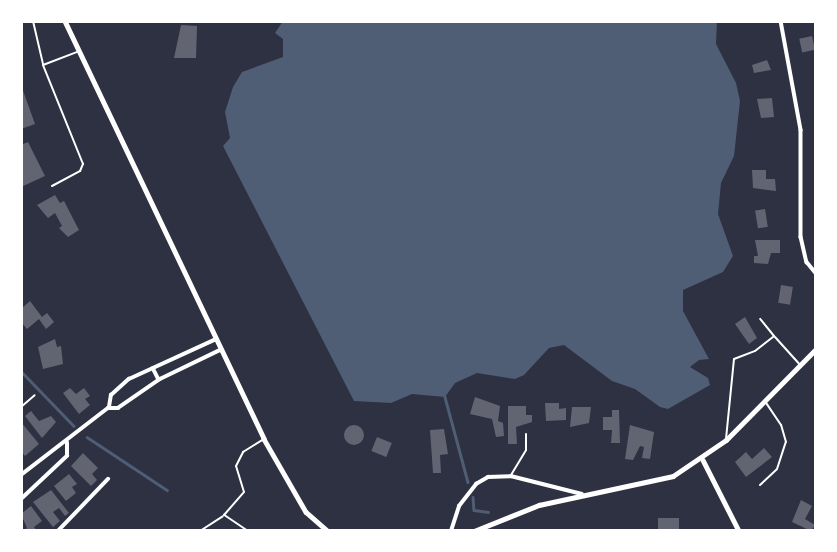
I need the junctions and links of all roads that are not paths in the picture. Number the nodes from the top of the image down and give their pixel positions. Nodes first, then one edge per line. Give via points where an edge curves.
1 (33, 21) edge
2 (65, 21) edge
3 (781, 21) edge
4 (78, 52) junction
5 (43, 65) junction
6 (52, 186) dead end
7 (816, 273) edge
8 (760, 319) dead end
9 (774, 337) junction
10 (214, 340) junction
11 (816, 349) edge
12 (220, 350) junction
13 (800, 365) junction
14 (153, 368) junction
15 (159, 380) junction
16 (34, 395) dead end
17 (765, 402) junction
18 (21, 407) edge
19 (108, 408) junction
20 (526, 434) dead end
21 (264, 439) junction
22 (726, 440) junction
23 (66, 443) junction
24 (703, 460) junction
25 (21, 475) edge
26 (511, 476) junction
27 (108, 479) dead end
28 (760, 485) dead end
29 (582, 495) junction
30 (21, 499) edge
31 (224, 515) junction
32 (58, 531) edge
33 (200, 531) edge
34 (248, 531) edge
35 (328, 531) edge
36 (451, 531) edge
37 (474, 531) edge
38 (738, 531) edge

1 - 5 lane
2 - 4 street
3 - 7 street via 801,130 801,237 807,262
4 - 5 lane
4 - 10 street
5 - 6 lane via 83,164 80,171
8 - 9 lane
9 - 13 lane
9 - 22 lane via 734,359
10 - 12 street
10 - 14 street
11 - 13 street
12 - 15 street
12 - 21 street
13 - 17 street
14 - 15 street
14 - 19 street via 111,395
15 - 19 street via 118,408
16 - 18 lane
17 - 22 street
17 - 28 lane via 786,442 777,469
19 - 23 street
20 - 26 lane via 526,450
21 - 31 lane via 243,452 236,466 244,492
21 - 35 street via 306,512
22 - 24 street
23 - 25 street via 57,443
23 - 30 street via 67,456
24 - 29 street via 651,484
24 - 38 street
26 - 29 street
26 - 36 street via 488,477 475,484 459,506
27 - 32 street
29 - 37 street via 539,505
31 - 33 lane
31 - 34 lane

